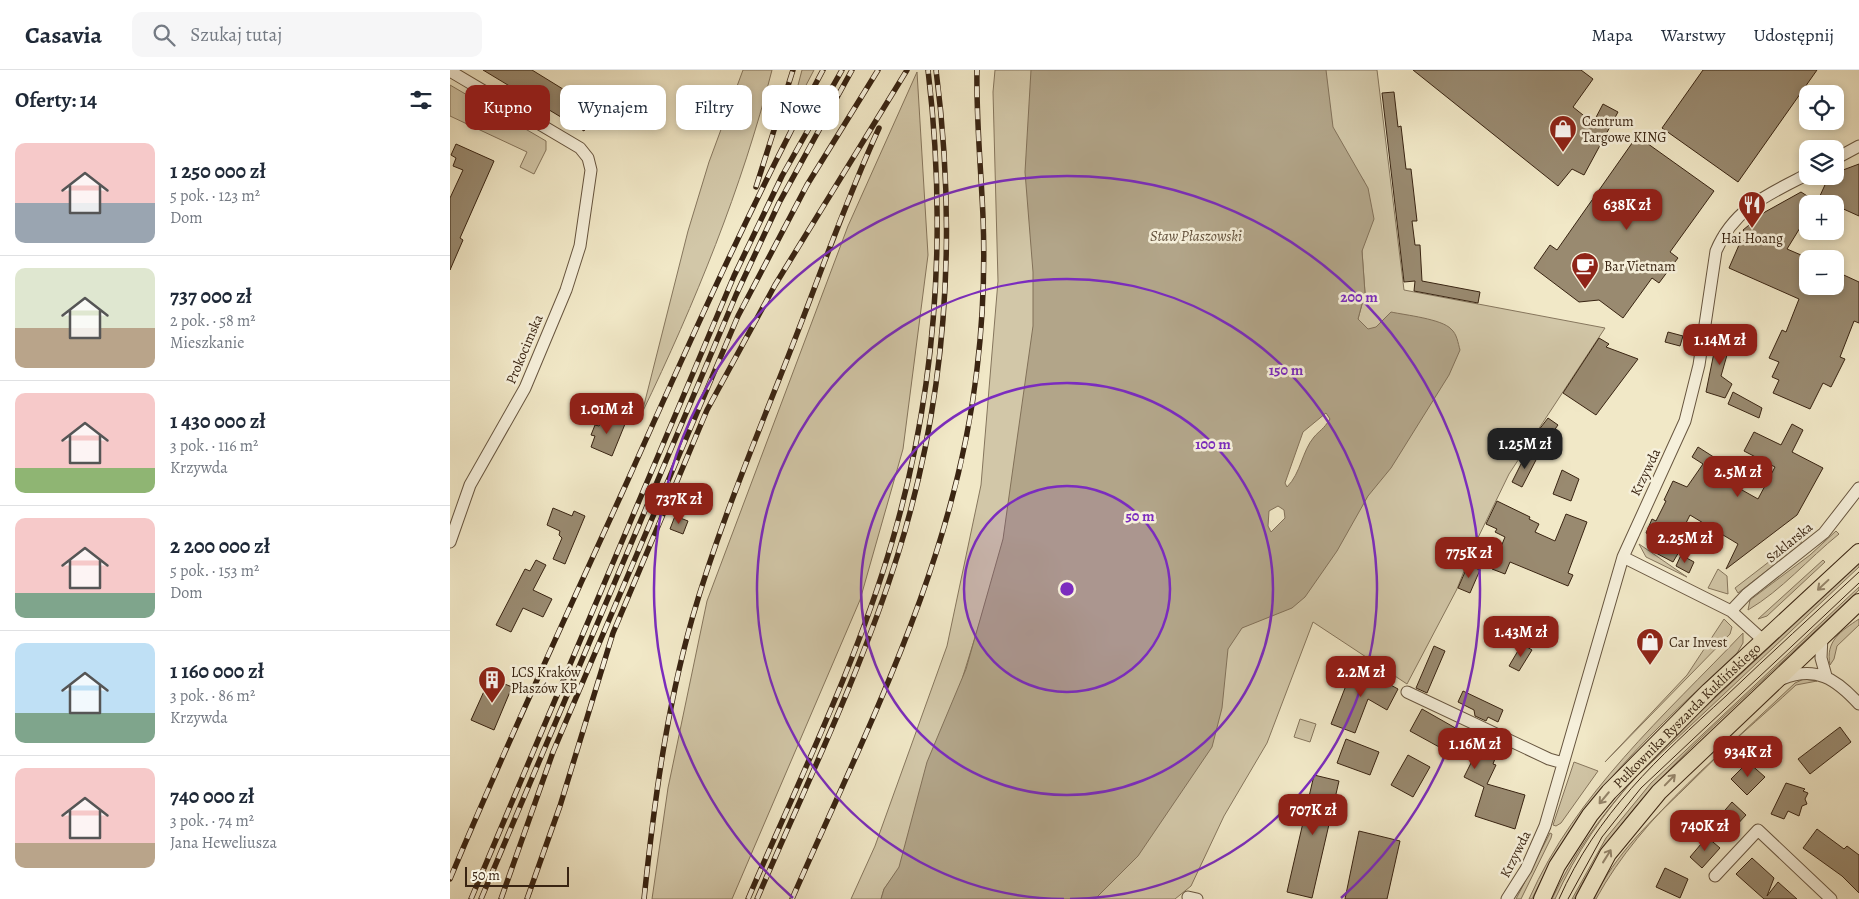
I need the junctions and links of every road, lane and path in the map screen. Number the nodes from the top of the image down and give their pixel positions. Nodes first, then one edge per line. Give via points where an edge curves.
1 (450, 71) edge
2 (1859, 146) edge
3 (1844, 154) edge
4 (1799, 179) edge
5 (1859, 488) edge
6 (450, 542) edge
7 (1859, 552) edge
8 (1623, 557) junction
9 (1859, 602) edge
10 (1731, 611) junction
11 (1859, 612) edge
12 (1839, 621) junction
13 (1822, 636) junction
14 (1764, 641) junction
15 (1826, 676) junction
16 (1773, 682) junction
17 (1407, 692) dead end
18 (1859, 704) edge
19 (1563, 763) junction
20 (1715, 876) dead end
21 (1507, 899) edge
22 (1542, 899) edge
23 (1584, 899) edge
24 (1831, 899) edge

1 - 6 street, Prokocimska via 580,148 588,158 591,170 580,246 566,290 525,388 470,485
2 - 3 street
4 - 8 street, Krzywda via 1751,206 1722,236 1716,251 1699,365 1689,408
5 - 10 street, Szklarska via 1824,533 1747,594
7 -> 14 main road, Pułkownika Ryszarda Kuklińskiego
8 - 10 street
8 - 19 street, Krzywda
9 - 12 main road
10 - 14 street
11 - 12 street
12 - 13 main road
13 - 15 street via 1821,658
13 - 16 main road
14 -> 22 main road, Pułkownika Ryszarda Kuklińskiego via 1709,691 1609,792 1557,866
15 - 16 street via 1804,672
15 - 18 street
23 -> 16 main road via 1608,854 1637,816 1682,768
17 - 19 street
19 - 21 street, Krzywda via 1538,844
20 - 24 street via 1758,830

